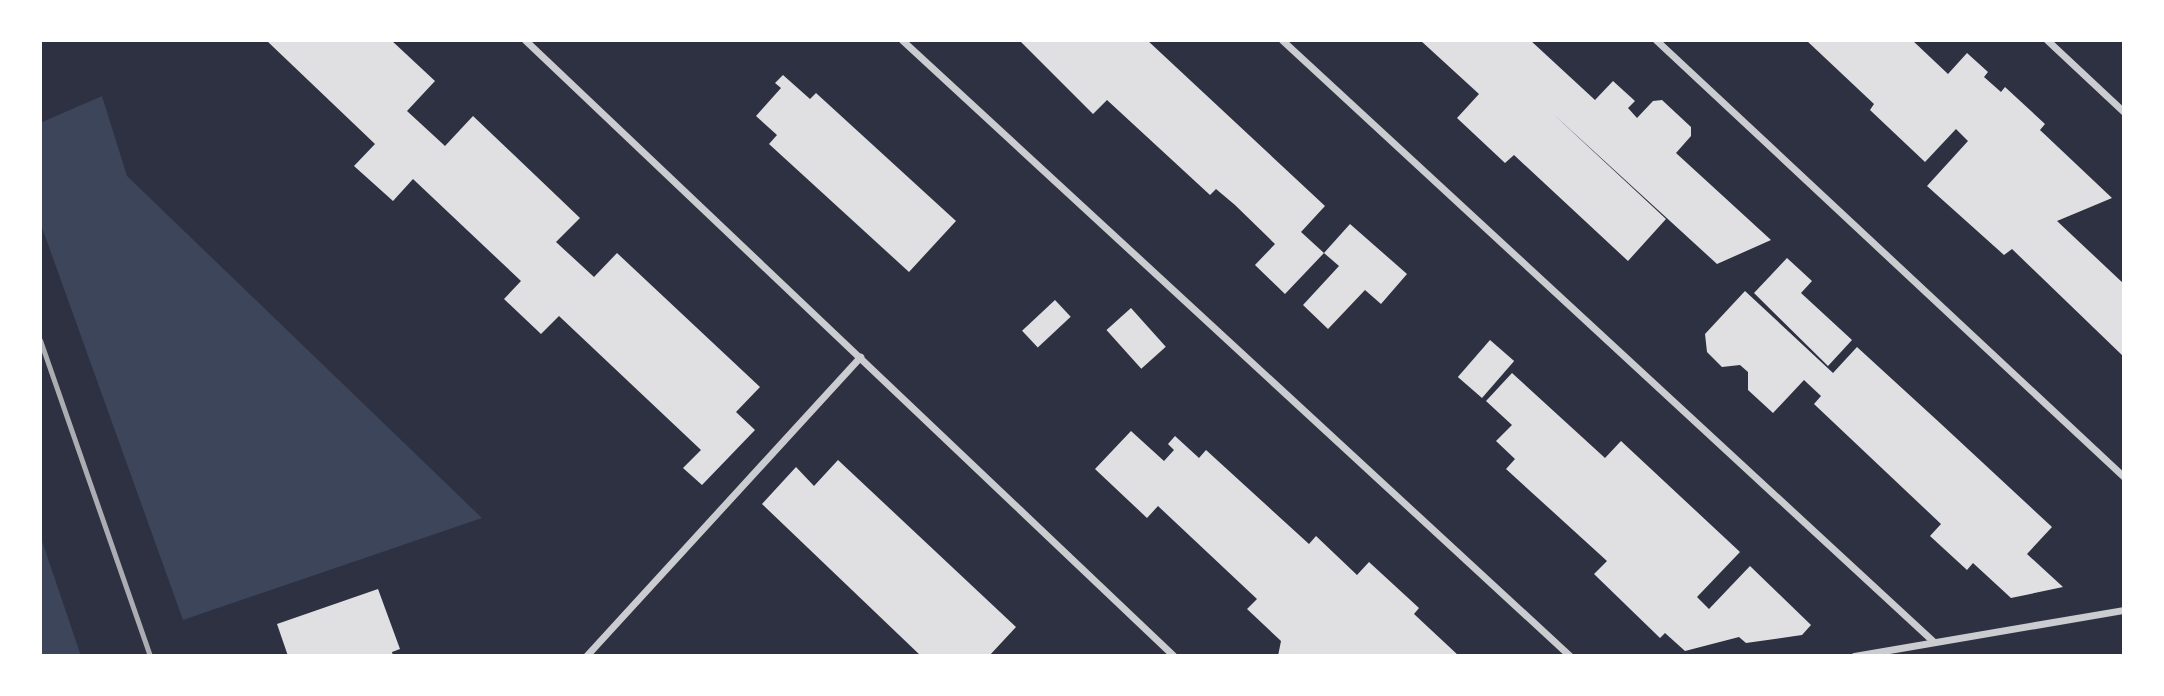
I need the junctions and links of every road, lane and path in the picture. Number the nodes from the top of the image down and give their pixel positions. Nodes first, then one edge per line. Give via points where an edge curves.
1 (525, 40) edge
2 (902, 40) edge
3 (1282, 40) edge
4 (1656, 40) edge
5 (2047, 40) edge
6 (2124, 112) edge
7 (860, 358) junction
8 (2124, 477) edge
9 (2124, 610) edge
10 (1934, 642) junction
11 (586, 656) edge
12 (1174, 656) edge
13 (1570, 656) edge
14 (1854, 656) edge

1 - 7 street
2 - 13 street
3 - 10 street
4 - 8 street
5 - 6 street
7 - 11 street
7 - 12 street
9 - 10 street
10 - 14 street

